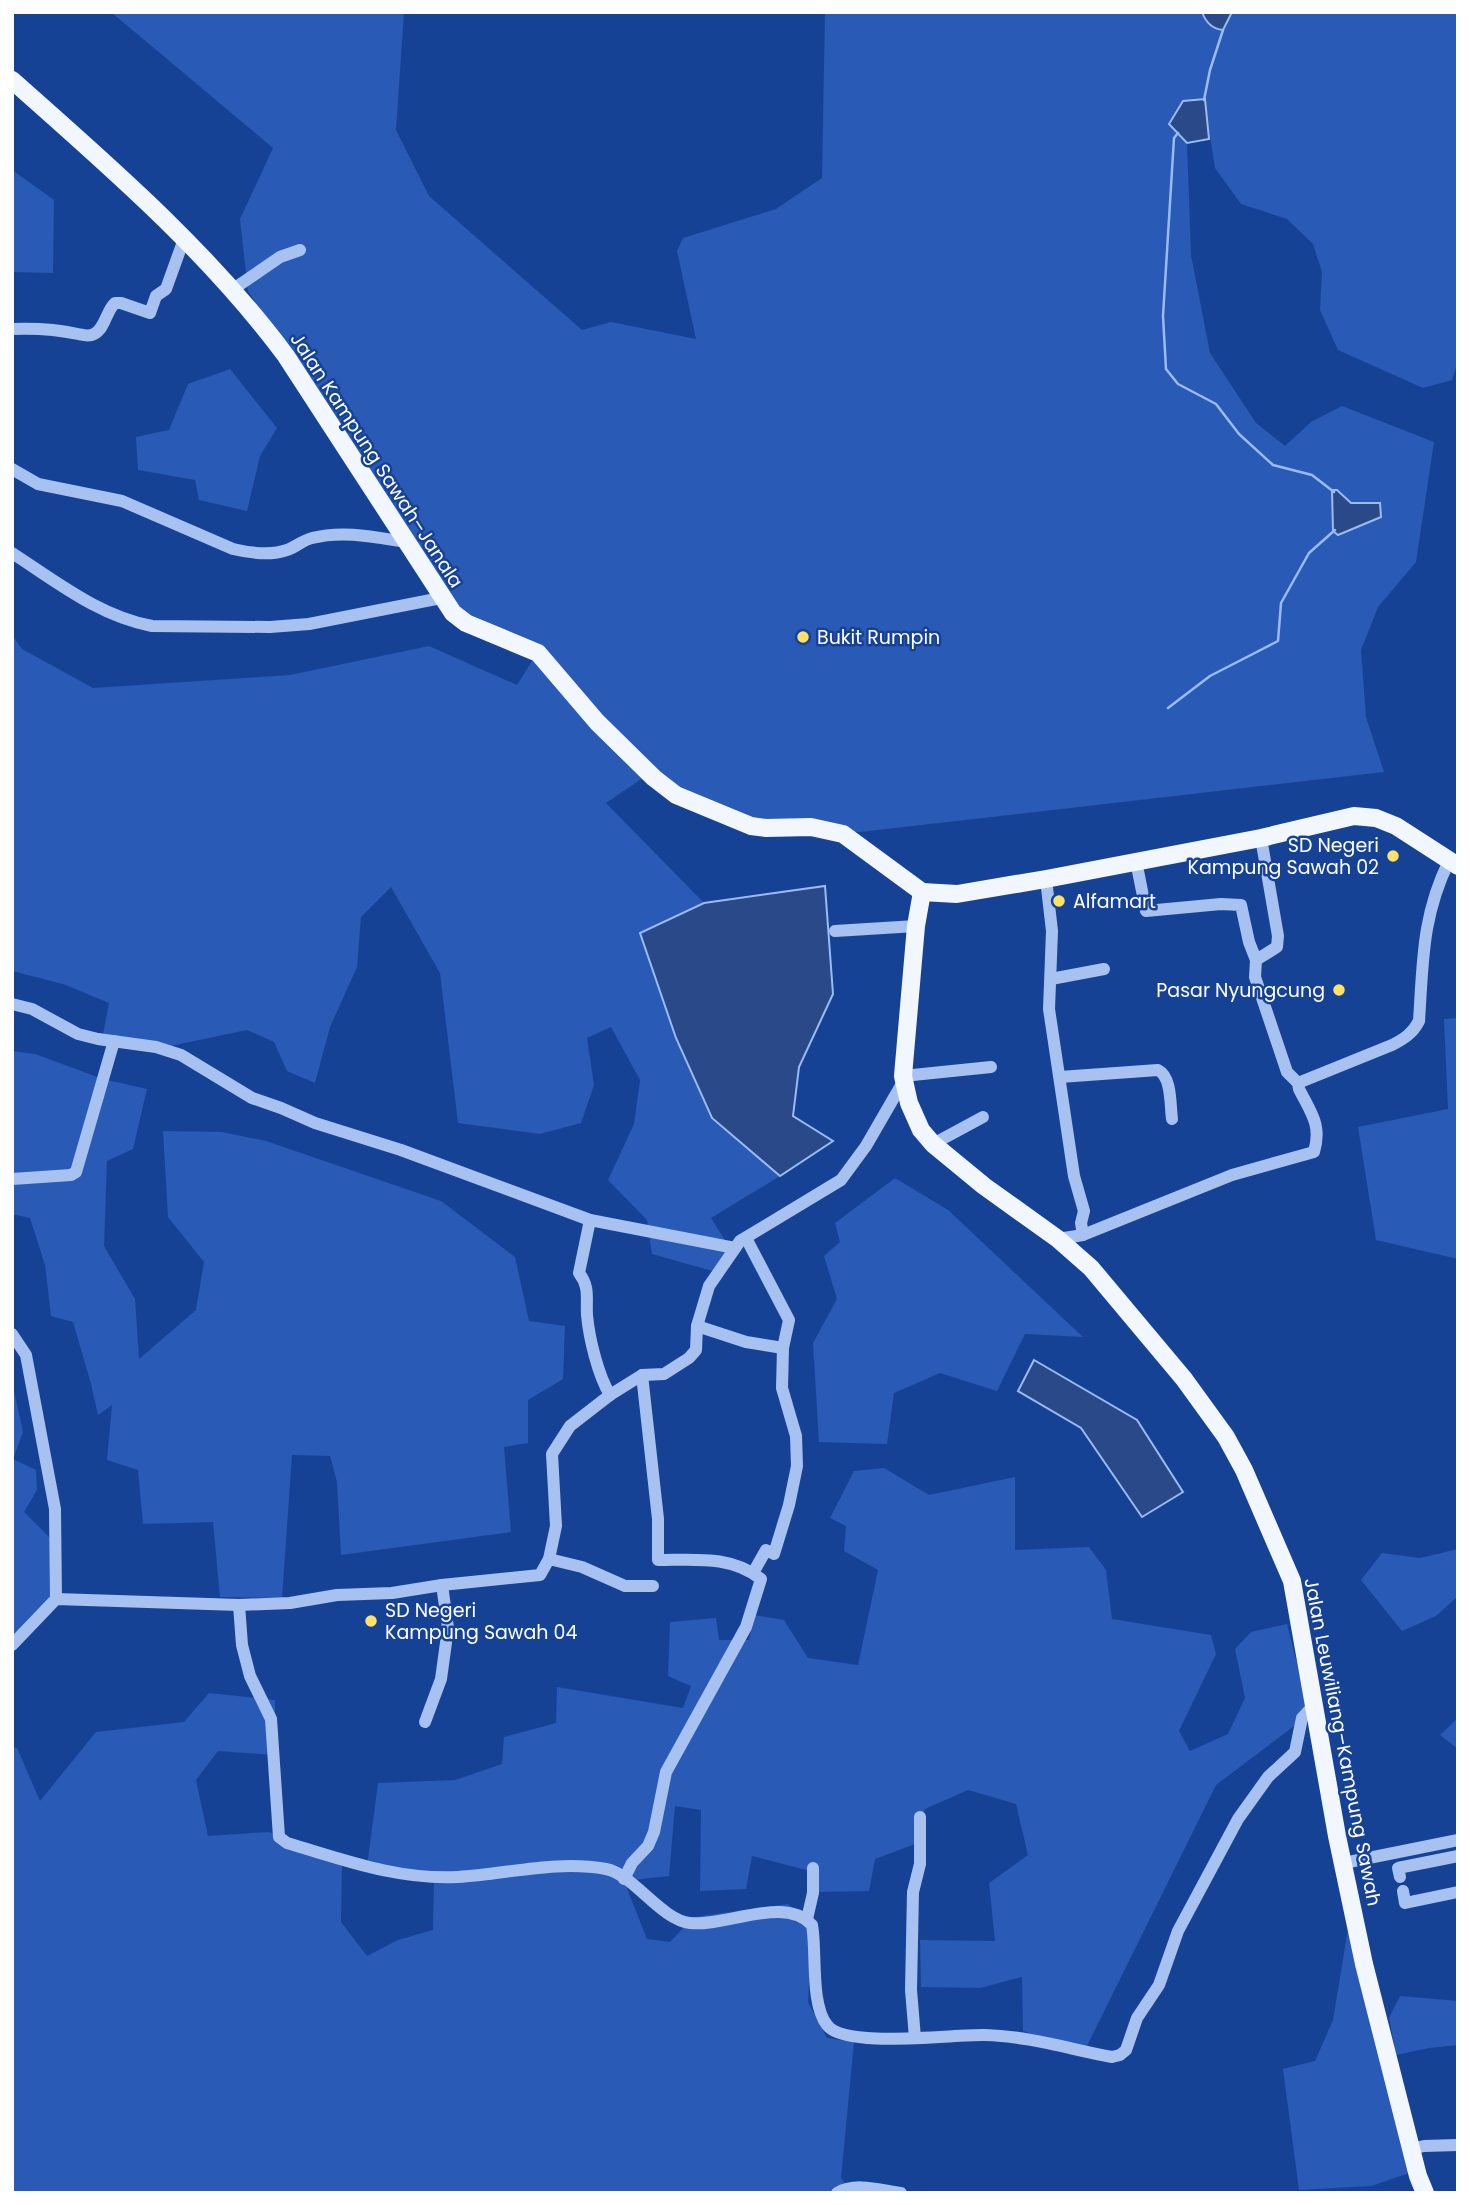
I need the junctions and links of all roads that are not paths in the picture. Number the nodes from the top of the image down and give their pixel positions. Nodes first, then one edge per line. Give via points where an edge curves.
1 (12, 80) edge
2 (184, 239) junction
3 (300, 250) dead end
4 (232, 290) junction
5 (12, 329) edge
6 (12, 469) edge
7 (405, 541) junction
8 (12, 553) edge
9 (441, 598) junction
10 (1261, 838) junction
11 (1136, 861) junction
12 (1454, 863) edge
13 (1046, 879) junction
14 (922, 892) junction
15 (916, 926) junction
16 (835, 931) dead end
17 (1256, 960) junction
18 (1104, 969) dead end
19 (1051, 979) junction
20 (12, 1004) edge
21 (114, 1041) junction
22 (990, 1066) dead end
23 (1060, 1077) junction
24 (903, 1079) junction
25 (1298, 1083) junction
26 (983, 1117) dead end
27 (1172, 1119) dead end
28 (933, 1144) junction
29 (12, 1179) edge
30 (590, 1220) junction
31 (1083, 1235) junction
32 (746, 1238) junction
33 (1058, 1238) junction
34 (735, 1248) junction
35 (697, 1326) junction
36 (12, 1334) edge
37 (783, 1348) junction
38 (642, 1375) junction
39 (610, 1395) junction
40 (549, 1559) junction
41 (753, 1573) junction
42 (442, 1585) junction
43 (653, 1586) dead end
44 (56, 1600) junction
45 (239, 1605) junction
46 (12, 1645) edge
47 (1313, 1706) junction
48 (425, 1722) dead end
49 (920, 1817) dead end
50 (1458, 1840) edge
51 (1458, 1856) edge
52 (1344, 1863) junction
53 (813, 1868) dead end
54 (1400, 1877) dead end
55 (624, 1879) junction
56 (1403, 1891) dead end
57 (1458, 1892) edge
58 (807, 1919) junction
59 (915, 2038) junction
60 (1458, 2145) edge
61 (1411, 2148) junction
62 (837, 2193) edge
63 (901, 2193) edge
64 (1425, 2193) edge

1 - 2 main road, Jalan Kampung Sawah–Janala
2 - 4 main road, Jalan Kampung Sawah–Janala
2 - 5 street via 166,289 156,296 150,313 115,303 100,329 87,335 48,328
3 - 4 street via 281,257
4 - 7 main road, Jalan Kampung Sawah–Janala via 286,356
6 - 7 street via 38,484 122,501 233,550 287,550 309,538 344,533
7 - 9 main road, Jalan Kampung Sawah–Janala
8 - 9 street via 100,609 152,626 309,624
9 - 14 main road, Jalan Kampung Sawah–Janala via 466,623 538,653 597,722 676,795 751,826 811,827 843,834
10 - 11 main road
10 - 12 main road via 1329,820 1366,816 1396,826
10 - 17 street via 1278,936 1277,947
11 - 13 main road
11 - 17 street via 1146,911 1241,905
12 - 25 street via 1437,886 1427,921 1416,1027 1392,1045
13 - 14 main road via 957,894
13 - 19 street
14 - 15 main road, Jalan Leuwiliang–Kampung Sawah
15 - 16 street
15 - 24 main road, Jalan Leuwiliang–Kampung Sawah
17 - 25 street via 1255,977 1287,1072
18 - 19 street
19 - 23 street via 1049,1009
20 - 21 street via 32,1009 78,1034
21 - 29 street via 76,1172
21 - 30 street via 181,1055 252,1098
22 - 24 street
23 - 27 street via 1158,1070 1166,1079
23 - 31 street via 1074,1176 1084,1211
24 - 28 main road, Jalan Leuwiliang–Kampung Sawah via 921,1130
24 - 32 street via 866,1146 841,1180
25 - 31 street via 1315,1121 1318,1137 1314,1152 1231,1175
26 - 28 street
28 - 33 main road, Jalan Leuwiliang–Kampung Sawah
30 - 34 street
30 - 39 street via 579,1273 586,1282 587,1317 602,1382
31 - 33 street
32 - 34 street
32 - 37 street via 789,1320
33 - 47 main road, Jalan Leuwiliang–Kampung Sawah via 1091,1268 1226,1437 1292,1581
34 - 35 street via 709,1286
35 - 37 street
35 - 38 street via 696,1350 689,1358 664,1374
36 - 44 street via 26,1355 55,1509
37 - 41 street via 782,1388 796,1436 797,1466 774,1554 766,1550
38 - 39 street
38 - 41 street via 658,1519 657,1560 723,1560
39 - 40 street via 570,1426 552,1454 556,1526
40 - 42 street via 540,1575
40 - 43 street via 582,1567 625,1586
41 - 55 street via 761,1580 746,1627 666,1772 654,1832
42 - 45 street
42 - 48 street via 447,1628 441,1679
44 - 45 street
44 - 46 street
45 - 55 street via 250,1676 271,1719 279,1837 287,1843 391,1874 456,1877 568,1865 609,1869
47 - 52 main road, Jalan Leuwiliang–Kampung Sawah
47 - 59 street via 1302,1718 1295,1752 1268,1777 1238,1819 1178,1931 1159,1985 1121,2055 984,2035
49 - 59 street via 920,1864 913,1892
50 - 52 street
51 - 54 street via 1398,1868
52 - 61 main road, Jalan Leuwiliang–Kampung Sawah via 1364,1964
53 - 58 street
55 - 58 street via 687,1923 782,1910
56 - 57 street via 1405,1903
58 - 59 street via 814,1936 818,1999 829,2028 858,2037
60 - 61 street
61 - 64 main road, Jalan Leuwiliang–Kampung Sawah
62 - 63 street via 845,2188

